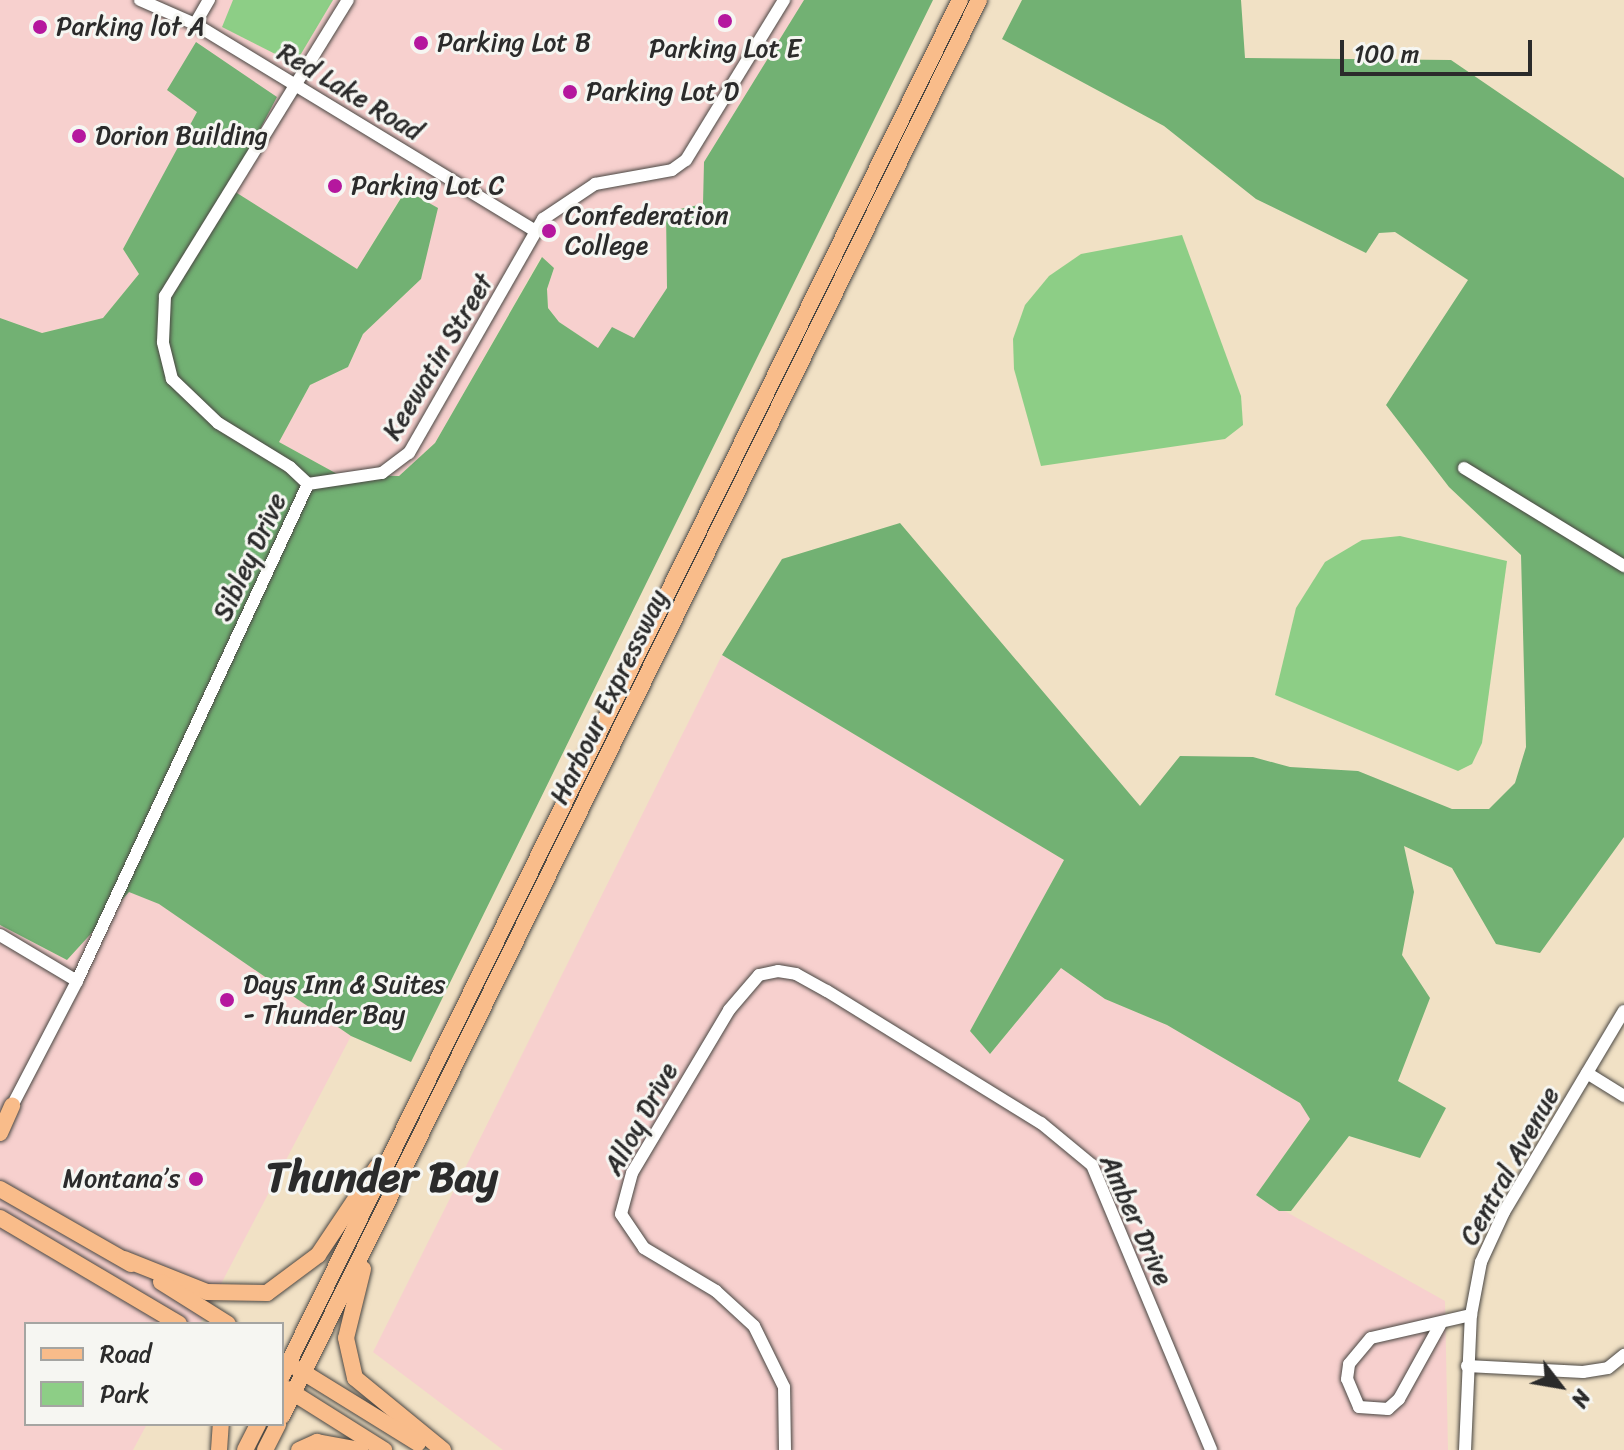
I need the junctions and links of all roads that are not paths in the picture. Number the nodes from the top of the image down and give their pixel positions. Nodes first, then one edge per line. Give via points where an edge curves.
1 (140, 0) edge
2 (209, 0) edge
3 (348, 0) edge
4 (784, 0) edge
5 (960, 0) edge
6 (979, 0) edge
7 (195, 24) junction
8 (297, 86) junction
9 (534, 230) junction
10 (1464, 468) dead end
11 (308, 484) junction
12 (1624, 566) edge
13 (0, 935) edge
14 (77, 981) junction
15 (827, 991) joint
16 (1624, 1011) edge
17 (1587, 1073) junction
18 (1624, 1096) edge
19 (419, 1102) junction
20 (6, 1112) edge
21 (0, 1133) edge
22 (0, 1189) edge
23 (0, 1197) edge
24 (0, 1218) edge
25 (371, 1237) junction
26 (86, 1238) junction
27 (124, 1259) junction
28 (137, 1299) junction
29 (1471, 1315) junction
30 (159, 1322) edge
31 (176, 1322) edge
32 (225, 1322) edge
33 (1440, 1325) junction
34 (1624, 1355) edge
35 (284, 1366) edge
36 (1467, 1366) junction
37 (304, 1373) junction
38 (288, 1390) edge
39 (221, 1426) edge
40 (257, 1426) edge
41 (277, 1426) edge
42 (219, 1450) edge
43 (245, 1450) edge
44 (265, 1450) edge
45 (299, 1450) edge
46 (360, 1450) edge
47 (384, 1450) edge
48 (430, 1450) edge
49 (443, 1450) edge
50 (785, 1450) edge
51 (1211, 1450) edge
52 (1465, 1450) edge

1 - 7 street, Red Lake Road
2 - 7 street
3 - 8 street, Sibley Drive
4 - 9 street via 686,160 672,170 582,189
5 - 19 main road, Harbour Expressway
6 - 25 main road, Harbour Expressway
7 - 8 street, Red Lake Road
8 - 9 street, Red Lake Road
8 - 11 street, Sibley Drive via 165,296 163,342 172,379 218,423
9 - 11 street, Keewatin Street via 409,453 382,473
10 - 12 street
11 - 14 street, Sibley Drive
13 - 14 street
14 - 20 street, Sibley Drive
15 - 50 street, Alloy Drive via 796,974 778,971 759,975 742,990 632,1173 621,1214 644,1248 716,1291 754,1326 784,1387
15 - 51 street, Amber Drive via 1041,1123 1092,1165
16 - 17 street, Central Avenue
17 - 18 street
17 - 29 street, Central Avenue via 1504,1212 1481,1262
19 - 27 main road via 318,1255 282,1287 227,1296
19 - 35 main road, Harbour Expressway
20 - 21 main road
22 - 26 main road
23 - 26 main road
24 - 28 main road
25 - 37 main road, Harbour Expressway
25 - 49 main road via 346,1338 347,1359 366,1392
26 - 27 main road
27 - 32 main road
28 - 30 main road
28 - 31 main road
29 - 33 street
29 - 36 street, Central Avenue
33 - 33 street via 1371,1338 1349,1364 1347,1379 1359,1407 1388,1409 1399,1399
34 - 36 street via 1608,1368 1583,1372
35 - 37 main road
36 - 52 street, Central Avenue
37 - 38 main road, Harbour Expressway
37 - 48 main road
38 - 47 main road
39 - 42 main road
40 - 43 main road
41 - 44 main road
45 - 46 main road via 317,1442

